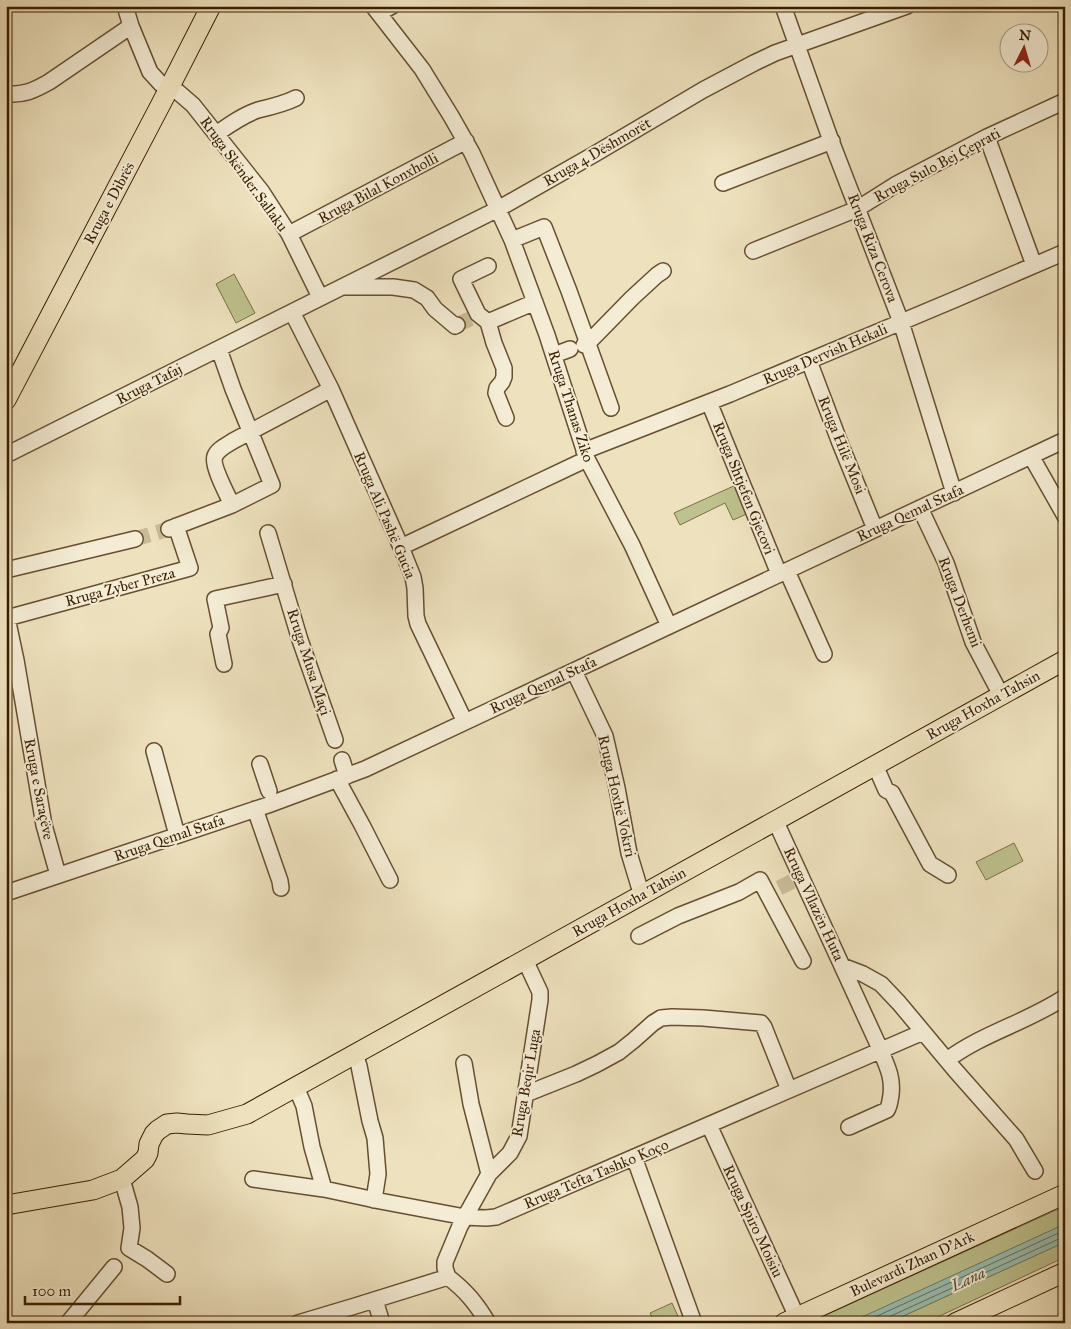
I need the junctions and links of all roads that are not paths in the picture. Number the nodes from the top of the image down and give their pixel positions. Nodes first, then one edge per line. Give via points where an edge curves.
1 (125, 6) edge
2 (211, 6) edge
3 (783, 6) edge
4 (908, 6) edge
5 (381, 9) edge
6 (131, 26) junction
7 (797, 45) junction
8 (169, 88) junction
9 (6, 94) edge
10 (296, 98) dead end
11 (1065, 101) edge
12 (216, 134) junction
13 (986, 136) junction
14 (466, 141) junction
15 (832, 141) junction
16 (723, 182) dead end
17 (498, 209) junction
18 (857, 209) junction
19 (289, 234) junction
20 (512, 240) junction
21 (753, 251) dead end
22 (1064, 253) edge
23 (1034, 265) junction
24 (488, 266) dead end
25 (663, 271) dead end
26 (341, 287) junction
27 (320, 297) junction
28 (535, 302) junction
29 (292, 312) junction
30 (479, 318) junction
31 (901, 322) junction
32 (458, 325) dead end
33 (581, 346) junction
34 (219, 349) junction
35 (554, 356) junction
36 (809, 361) junction
37 (331, 389) junction
38 (6, 400) edge
39 (709, 402) junction
40 (611, 408) dead end
41 (506, 418) dead end
42 (250, 433) junction
43 (1065, 440) edge
44 (6, 455) edge
45 (585, 455) junction
46 (1031, 456) junction
47 (954, 493) junction
48 (232, 505) junction
49 (920, 508) junction
50 (1065, 516) edge
51 (875, 529) junction
52 (268, 534) dead end
53 (135, 539) tunnel mouth
54 (401, 548) junction
55 (6, 570) edge
56 (783, 573) junction
57 (284, 584) junction
58 (7, 616) edge
59 (669, 626) junction
60 (824, 654) dead end
61 (1065, 660) edge
62 (224, 664) dead end
63 (574, 670) junction
64 (1001, 695) junction
65 (464, 722) junction
66 (335, 740) dead end
67 (154, 751) dead end
68 (342, 760) dead end
69 (260, 764) dead end
70 (875, 765) junction
71 (342, 778) junction
72 (271, 797) junction
73 (255, 809) junction
74 (775, 820) junction
75 (177, 835) junction
76 (58, 875) junction
77 (948, 875) dead end
78 (390, 880) dead end
79 (281, 888) dead end
80 (6, 893) edge
81 (642, 896) junction
82 (639, 936) dead end
83 (524, 960) junction
84 (802, 961) dead end
85 (842, 966) junction
86 (1065, 997) edge
87 (923, 1032) junction
88 (881, 1051) junction
89 (355, 1054) junction
90 (947, 1060) junction
91 (464, 1063) dead end
92 (296, 1087) junction
93 (789, 1090) junction
94 (526, 1094) junction
95 (710, 1125) junction
96 (849, 1127) dead end
97 (634, 1157) junction
98 (1035, 1172) dead end
99 (489, 1174) junction
100 (122, 1178) junction
101 (253, 1179) dead end
102 (324, 1190) junction
103 (1065, 1194) edge
104 (374, 1200) junction
105 (6, 1205) edge
106 (465, 1217) junction
107 (114, 1267) dead end
108 (1065, 1272) edge
109 (166, 1274) dead end
110 (448, 1277) junction
111 (375, 1300) junction
112 (791, 1320) edge
113 (68, 1323) edge
114 (298, 1323) edge
115 (382, 1323) edge
116 (488, 1323) edge
117 (694, 1323) edge
118 (955, 1323) edge

1 - 6 street, Rruga Skënder Sallaku
2 - 8 main road, Rruga e Dibrës
3 - 7 street, Rruga Riza Cerova
4 - 7 street, Rruga 4 Dëshmorët
5 - 14 street, Rruga Thanas Ziko
6 - 8 street, Rruga Skënder Sallaku via 150,72
6 - 9 street via 49,82 25,94
7 - 15 street, Rruga Riza Cerova
7 - 17 street, Rruga 4 Dëshmorët via 703,90
8 - 12 street, Rruga Skënder Sallaku via 190,101
8 - 38 main road, Rruga e Dibrës
10 - 12 street via 248,114
11 - 13 street, Rruga Sulo Bej Çeprati
12 - 19 street, Rruga Skënder Sallaku via 262,192
13 - 18 street, Rruga Sulo Bej Çeprati
13 - 23 street
14 - 17 street, Rruga Thanas Ziko
14 - 19 street, Rruga Bilal Konxholli
15 - 16 street
15 - 18 street, Rruga Riza Cerova
17 - 20 street, Rruga Thanas Ziko
17 - 26 street, Rruga 4 Dëshmorët
18 - 21 street, Rruga Sulo Bej Çeprati
18 - 31 street, Rruga Riza Cerova
19 - 27 street, Rruga Skënder Sallaku
20 - 28 street, Rruga Thanas Ziko
20 - 33 street via 544,227
22 - 23 street, Rruga Dervish Hekali
23 - 31 street, Rruga Dervish Hekali
24 - 30 street via 461,279
25 - 33 street
26 - 27 street, Rruga 4 Dëshmorët
26 - 32 street via 414,290 427,298 455,326
27 - 29 street, Rruga 4 Dëshmorët
28 - 30 street
28 - 35 street, Rruga Thanas Ziko
29 - 34 street, Rruga Tafaj
29 - 37 street, Rruga Ali Pashë Gucia
30 - 41 street via 504,368 504,378 496,393
31 - 36 street, Rruga Dervish Hekali
31 - 47 street, Rruga Riza Cerova
33 - 35 street
33 - 40 street
34 - 42 street
34 - 44 street, Rruga Tafaj
35 - 45 street, Rruga Thanas Ziko
36 - 39 street, Rruga Dervish Hekali
36 - 51 street, Rruga Hilë Mosi
37 - 42 street
37 - 54 street, Rruga Ali Pashë Gucia
39 - 45 street, Rruga Dervish Hekali
39 - 56 street, Rruga Shtjefen Gjecovi
42 - 48 street via 219,451 214,459
42 - 48 street via 272,485
43 - 46 street, Rruga Qemal Stafa
45 - 54 street, Rruga Dervish Hekali
45 - 59 street, Rruga Thanas Ziko via 632,545
46 - 47 street, Rruga Qemal Stafa
46 - 50 street
47 - 49 street, Rruga Qemal Stafa
48 - 58 street, Rruga Zyber Preza via 172,528 190,568
49 - 51 street, Rruga Qemal Stafa
49 - 64 street, Rruga Derhemi via 946,563 974,644
51 - 56 street, Rruga Qemal Stafa
52 - 57 street, Rruga Musa Maçi
53 - 55 street
54 - 65 street, Rruga Ali Pashë Gucia via 414,582 418,624
56 - 59 street, Rruga Qemal Stafa
56 - 60 street, Rruga Shtjefen Gjecovi
57 - 62 street via 215,599
57 - 66 street, Rruga Musa Maçi
58 - 76 street, Rruga e Saraçëve via 44,825
59 - 63 street, Rruga Qemal Stafa
61 - 64 main road, Rruga Hoxha Tahsin
63 - 65 street, Rruga Qemal Stafa
63 - 81 street, Rruga Hoxhë Vokrri via 605,736 629,853
64 - 70 main road, Rruga Hoxha Tahsin
65 - 71 street, Rruga Qemal Stafa
67 - 75 street
68 - 71 street
69 - 72 street
70 - 74 main road, Rruga Hoxha Tahsin
70 - 77 street via 886,790 892,793 930,864
71 - 72 street, Rruga Qemal Stafa
71 - 78 street
72 - 73 street, Rruga Qemal Stafa
73 - 75 street, Rruga Qemal Stafa
73 - 79 street
74 - 81 main road, Rruga Hoxha Tahsin
74 - 85 street, Rruga Vllazën Huta via 797,878
75 - 76 street, Rruga Qemal Stafa
76 - 80 street, Rruga Qemal Stafa
81 - 83 main road, Rruga Hoxha Tahsin
82 - 84 street via 760,880 773,891
83 - 89 main road, Rruga Hoxha Tahsin
83 - 94 street, Rruga Beqir Luga via 540,992
85 - 87 street, Rruga Vllazën Huta via 881,984
85 - 88 street
86 - 90 street
87 - 88 street, Rruga Tefta Tashko Koço
87 - 90 street, Rruga Vllazën Huta
88 - 93 street, Rruga Tefta Tashko Koço
88 - 96 street via 891,1077 890,1106
89 - 92 main road, Rruga Hoxha Tahsin
89 - 104 street via 375,1138 378,1165
90 - 98 street, Rruga Vllazën Huta via 1016,1139
91 - 99 street
92 - 100 main road, Rruga Hoxha Tahsin via 247,1114 208,1124 172,1123 158,1130 151,1138 148,1153 141,1163
92 - 102 street via 304,1106
93 - 94 street via 761,1023 672,1017 653,1023 619,1052 597,1064
93 - 95 street, Rruga Tefta Tashko Koço
94 - 99 street, Rruga Beqir Luga via 516,1144
95 - 97 street, Rruga Tefta Tashko Koço
95 - 112 street, Rruga Spiro Moisiu
97 - 106 street, Rruga Tefta Tashko Koço via 496,1217
97 - 117 street
99 - 106 street, Rruga Beqir Luga
100 - 105 main road via 93,1190
100 - 109 street via 130,1207 132,1228 129,1248
101 - 102 street, Rruga Tefta Tashko Koço
102 - 104 street, Rruga Tefta Tashko Koço
103 - 112 main road, Bulevardi Zhan D'Ark
104 - 106 street, Rruga Tefta Tashko Koço
106 - 110 street, Rruga Beqir Luga via 445,1262
107 - 113 street
108 - 118 main road
110 - 111 street
110 - 116 street via 472,1298
111 - 114 street
111 - 115 street

